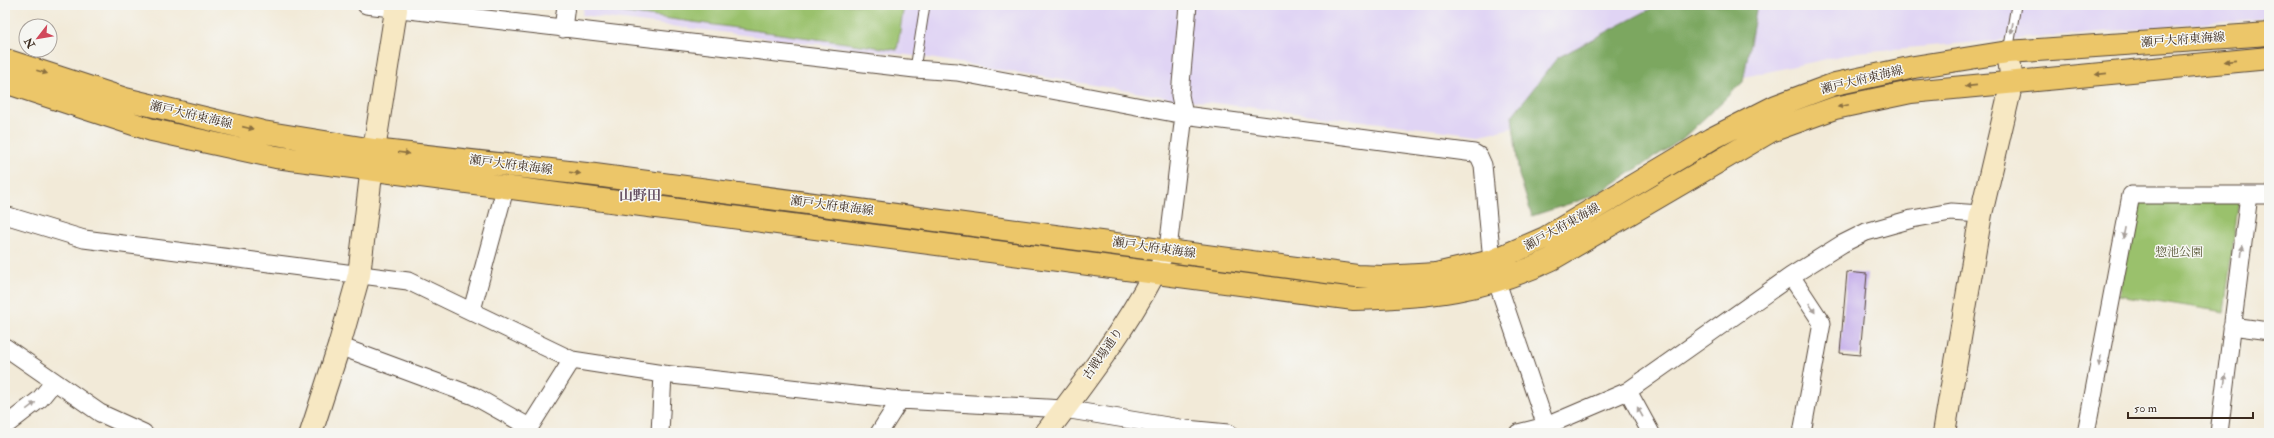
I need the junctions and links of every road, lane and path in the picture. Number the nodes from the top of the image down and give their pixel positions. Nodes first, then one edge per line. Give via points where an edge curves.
1 (366, 5) edge
2 (566, 5) edge
3 (925, 5) edge
4 (1188, 5) edge
5 (2016, 5) edge
6 (396, 10) junction
7 (563, 29) junction
8 (2269, 34) edge
9 (2008, 52) junction
10 (2269, 58) edge
11 (5, 60) edge
12 (915, 70) junction
13 (5, 82) edge
14 (2012, 82) junction
15 (1184, 115) junction
16 (373, 159) junction
17 (505, 189) junction
18 (2249, 195) junction
19 (2269, 195) edge
20 (1982, 214) junction
21 (5, 215) edge
22 (1168, 249) junction
23 (1492, 261) junction
24 (1155, 272) junction
25 (359, 275) junction
26 (1791, 276) junction
27 (1497, 282) junction
28 (472, 310) junction
29 (2232, 326) junction
30 (2269, 331) edge
31 (339, 346) junction
32 (5, 347) edge
33 (572, 360) junction
34 (663, 374) junction
35 (54, 382) junction
36 (1628, 391) junction
37 (900, 400) junction
38 (1064, 410) junction
39 (5, 426) edge
40 (1545, 429) edge
41 (528, 430) edge
42 (1185, 431) edge
43 (144, 433) edge
44 (311, 433) edge
45 (660, 433) edge
46 (879, 433) edge
47 (1046, 433) edge
48 (1228, 433) edge
49 (1518, 433) edge
50 (1651, 433) edge
51 (1802, 433) edge
52 (1944, 433) edge
53 (2086, 433) edge
54 (2219, 433) edge

1 - 6 street
2 - 7 street
3 - 12 lane
4 - 15 street via 1180,95
5 -> 9 lane
6 - 7 street
6 - 16 street
7 - 12 street
8 - 9 main road, 瀬戸大府東海線
9 - 14 street
9 - 23 main road, 瀬戸大府東海線 via 1914,67 1835,84 1776,106 1711,139 1546,238
10 -> 14 main road, 瀬戸大府東海線
11 -> 16 main road, 瀬戸大府東海線 via 125,100
12 - 15 street via 957,72
13 - 16 main road, 瀬戸大府東海線 via 152,130 276,157
14 - 20 street
14 -> 27 main road, 瀬戸大府東海線 via 1911,92 1835,108 1771,131 1552,259
15 - 22 street
15 - 23 street via 1474,152 1480,156 1483,165
16 - 17 main road, 瀬戸大府東海線
16 -> 22 main road, 瀬戸大府東海線 via 595,175
16 - 25 street
17 - 24 main road, 瀬戸大府東海線
17 - 28 street
18 - 19 street
29 -> 18 street
18 -> 53 street via 2131,195
20 - 26 street via 1951,212 1866,232
20 - 52 street
21 - 25 street via 84,239
22 - 23 main road, 瀬戸大府東海線 via 1334,273 1383,277 1436,274
22 - 24 street
24 - 27 main road, 瀬戸大府東海線 via 1354,299 1416,297
24 - 38 street, 古戦場通り via 1141,299
25 - 28 street via 408,281
25 - 31 street
26 - 36 street
26 -> 51 street via 1822,323
27 - 40 street
28 - 33 street
29 - 30 street
54 -> 29 street
31 - 41 street via 474,396
31 - 44 street
32 - 35 street
33 - 34 street
33 - 41 street
34 - 37 street
34 - 45 street
39 -> 35 street via 40,399
35 - 43 street via 100,413
36 - 40 street
50 -> 36 street
37 - 38 street
37 - 46 street
38 - 42 street
38 - 47 street, 古戦場通り
40 - 49 street
42 - 48 street

